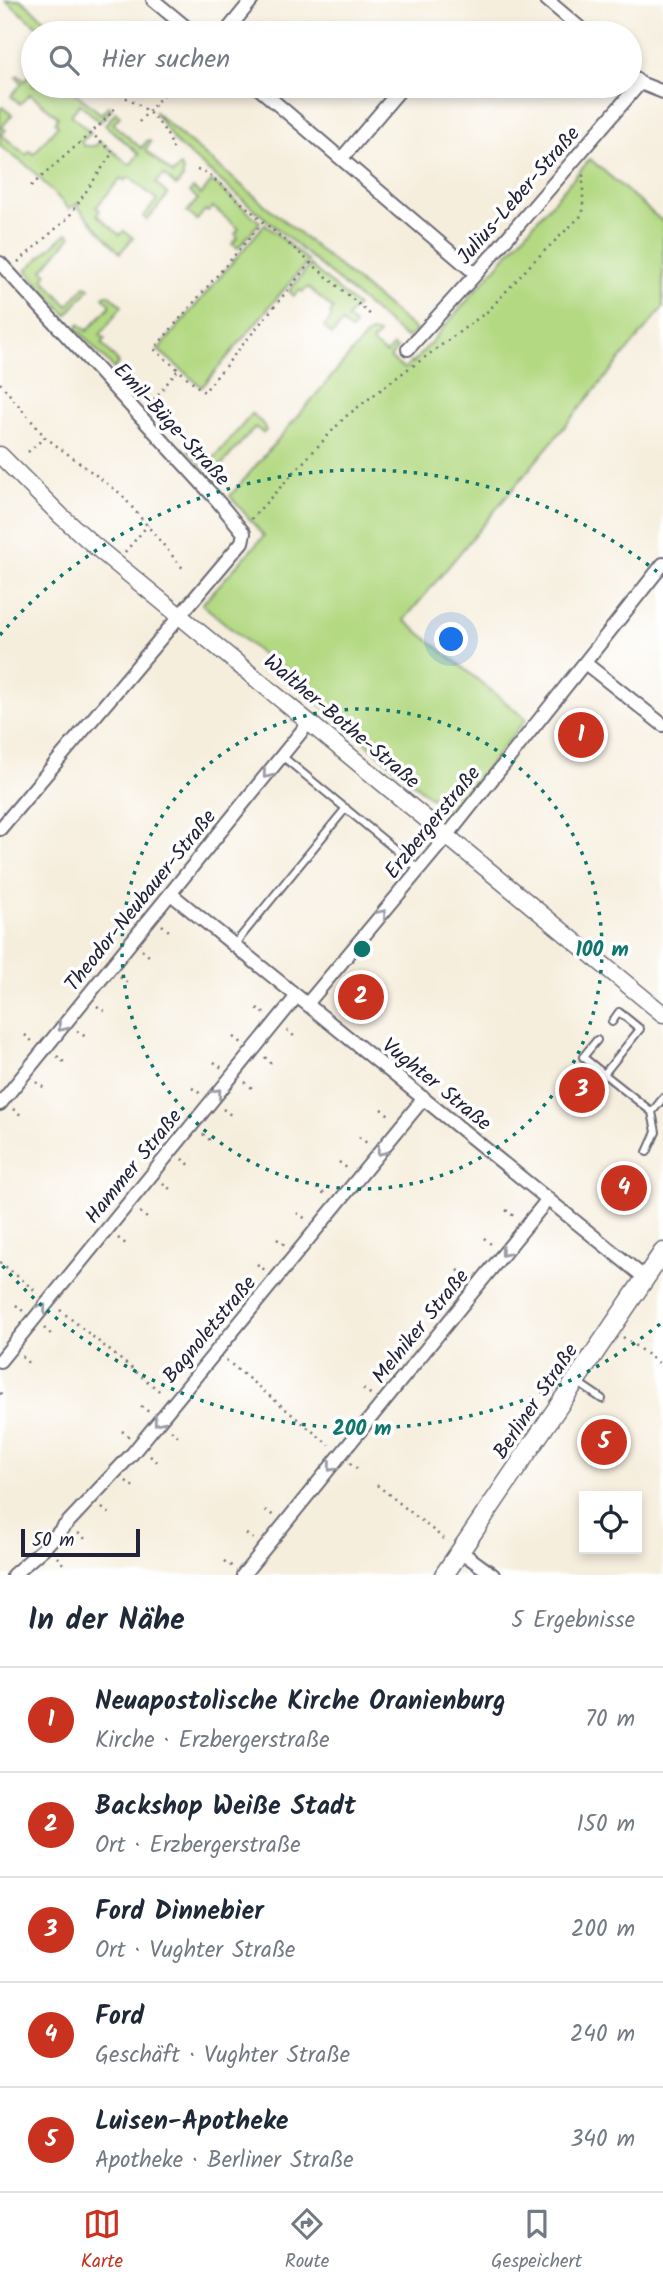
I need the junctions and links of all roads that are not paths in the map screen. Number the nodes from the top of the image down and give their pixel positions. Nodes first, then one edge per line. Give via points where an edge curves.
1 (153, 0) edge
2 (252, 0) edge
3 (547, 0) edge
4 (178, 21) edge
5 (235, 21) edge
6 (572, 21) edge
7 (642, 84) edge
8 (663, 92) edge
9 (270, 98) edge
10 (393, 98) edge
11 (627, 98) edge
12 (342, 158) junction
13 (0, 263) edge
14 (476, 274) junction
15 (408, 349) road end
16 (0, 455) edge
17 (663, 564) edge
18 (179, 615) junction
19 (585, 663) junction
20 (310, 721) junction
21 (663, 725) edge
22 (282, 756) junction
23 (346, 808) junction
24 (0, 829) edge
25 (447, 836) junction
26 (419, 869) junction
27 (171, 894) junction
28 (234, 945) junction
29 (302, 1000) junction
30 (663, 1014) edge
31 (612, 1022) dead end
32 (597, 1040) dead end
33 (604, 1074) junction
34 (424, 1098) junction
35 (663, 1098) edge
36 (6, 1106) edge
37 (652, 1112) junction
38 (647, 1152) dead end
39 (548, 1199) junction
40 (663, 1252) edge
41 (645, 1278) junction
42 (0, 1361) edge
43 (576, 1381) junction
44 (602, 1399) dead end
45 (460, 1552) junction
46 (240, 1572) edge
47 (13, 1575) edge
48 (444, 1575) edge
49 (493, 1575) edge

1 - 4 street
2 - 5 street
3 - 6 street
7 - 8 street
9 - 12 street
10 - 12 street
11 - 14 street, Julius-Leber-Straße
12 - 14 street
13 - 18 street, Emil-Büge-Straße via 244,533 242,542
14 - 15 street, Julius-Leber-Straße
16 - 18 street, Walther-Bothe-Straße via 70,523
17 - 19 street, Erzbergerstraße
18 - 20 street, Walther-Bothe-Straße
18 - 24 street
19 - 21 street
19 - 25 street, Erzbergerstraße
20 - 22 street, Theodor-Neubauer-Straße
20 - 25 street, Walther-Bothe-Straße
22 - 23 lane
22 -> 27 street, Theodor-Neubauer-Straße
23 - 26 lane
23 - 28 lane
25 - 26 street, Erzbergerstraße
25 - 30 street, Walther-Bothe-Straße
29 -> 26 street, Erzbergerstraße
27 - 28 street, Vughter Straße
27 -> 36 street, Theodor-Neubauer-Straße
28 - 29 street, Vughter Straße
29 - 34 street, Vughter Straße
42 -> 29 street, Hammer Straße
31 - 33 lane via 619,1012 640,1029
32 - 33 lane via 583,1057
33 - 37 lane
34 - 39 street, Vughter Straße
34 -> 47 street, Bagnoletstraße via 132,1454
35 - 37 lane
37 - 38 lane via 656,1132
39 - 41 street, Vughter Straße
39 -> 46 street, Melniker Straße via 341,1456
40 - 41 main road, Berliner Straße
41 - 43 main road, Berliner Straße
43 - 44 lane
43 - 45 main road, Berliner Straße
45 - 48 main road, Berliner Straße
45 - 49 street

